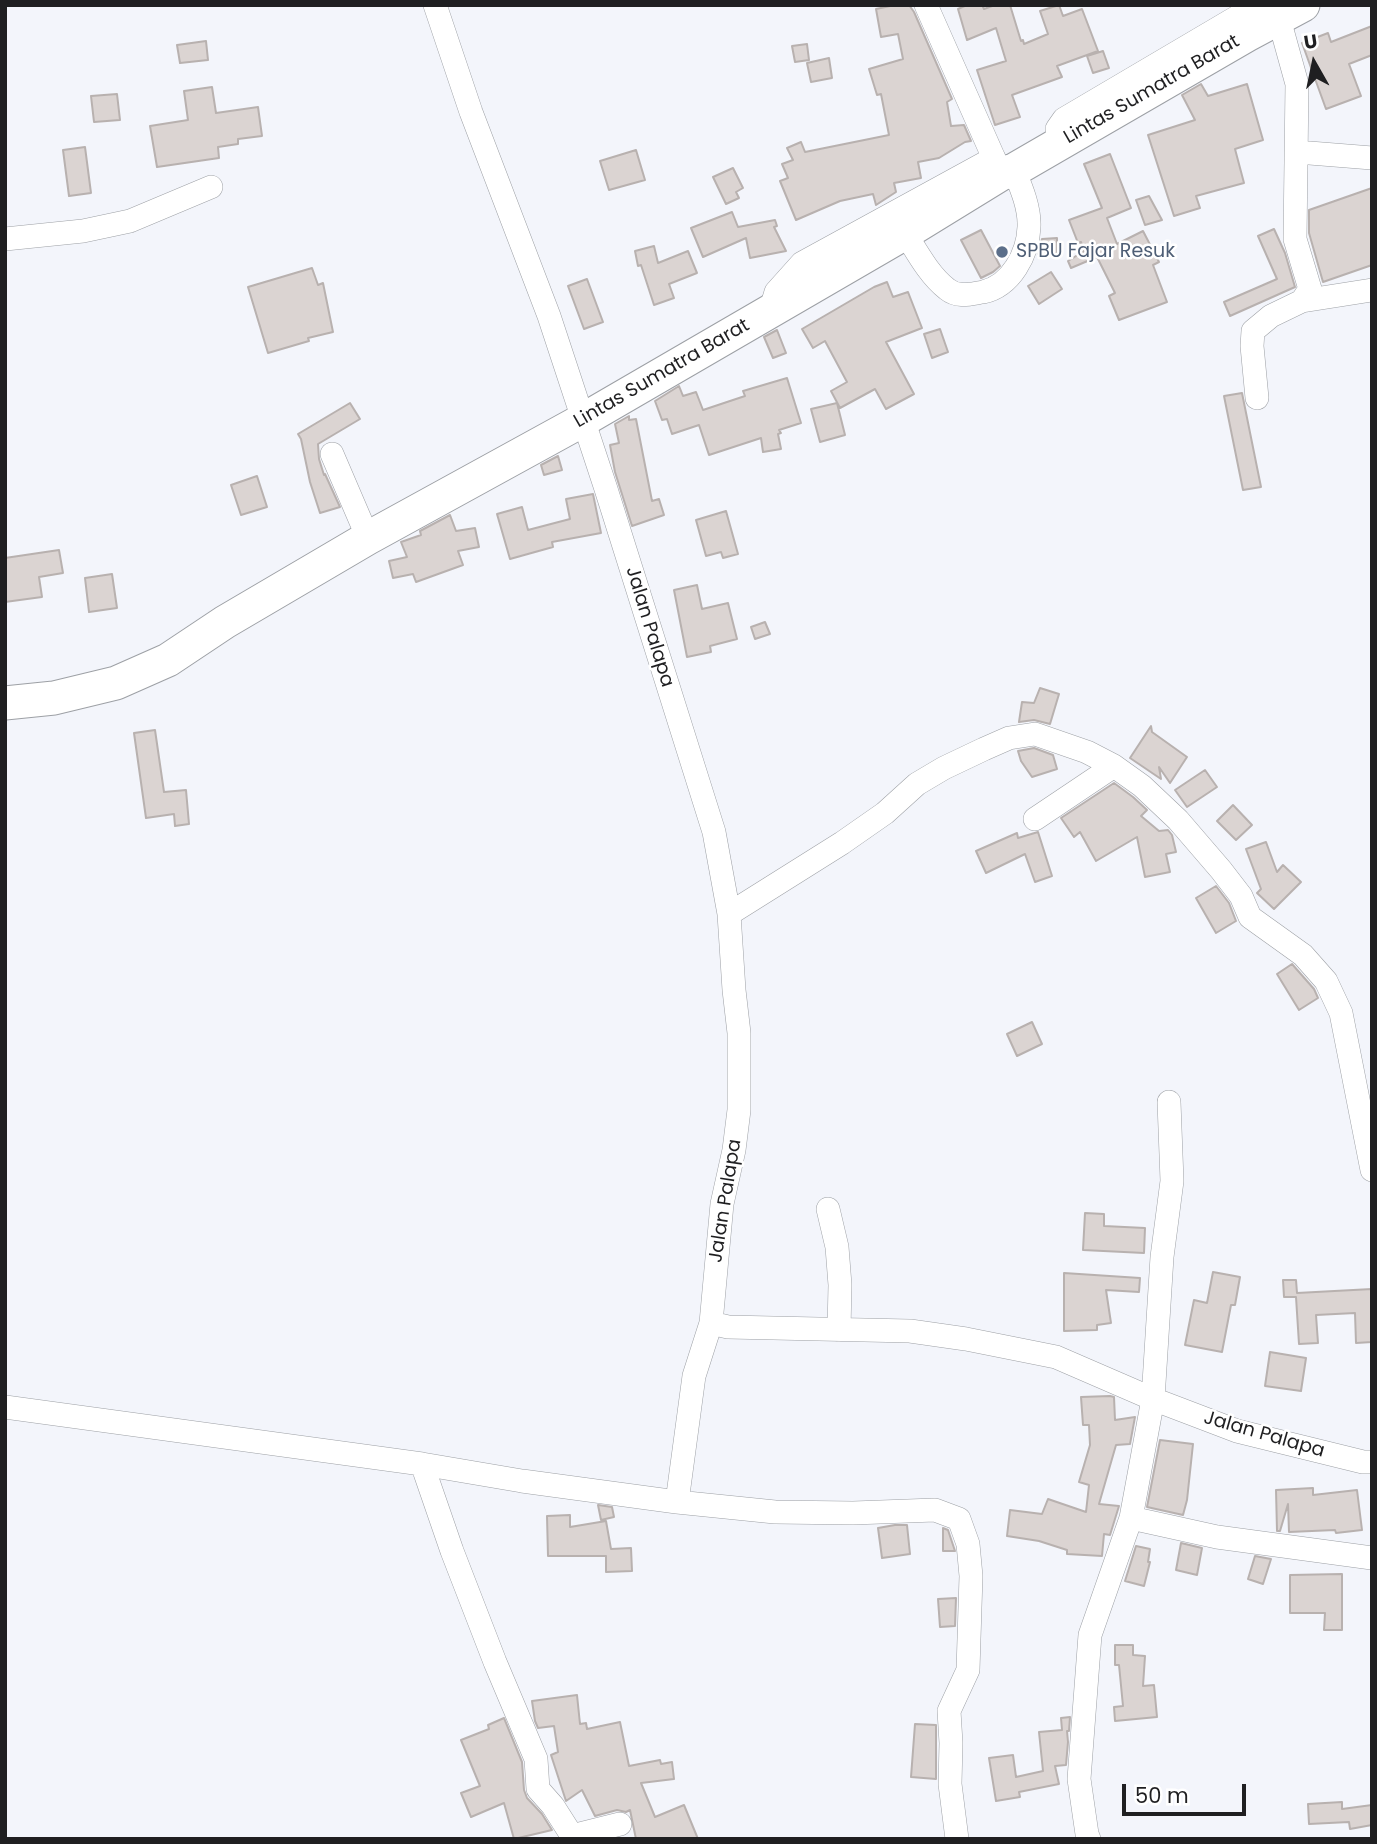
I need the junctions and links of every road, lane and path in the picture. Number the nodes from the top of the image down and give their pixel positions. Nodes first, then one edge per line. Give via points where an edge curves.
1 (435, 5) edge
2 (926, 5) edge
3 (1266, 16) edge
4 (1297, 152) junction
5 (1372, 158) edge
6 (1003, 167) junction
7 (211, 187) dead end
8 (905, 233) junction
9 (5, 239) edge
10 (1372, 290) edge
11 (1302, 301) junction
12 (770, 312) junction
13 (1257, 398) dead end
14 (583, 420) junction
15 (332, 454) dead end
16 (368, 538) junction
17 (5, 703) edge
18 (1114, 765) junction
19 (1035, 819) dead end
20 (729, 914) junction
21 (1169, 1102) dead end
22 (1367, 1115) edge
23 (1372, 1170) edge
24 (828, 1209) dead end
25 (710, 1322) junction
26 (839, 1329) junction
27 (1153, 1399) junction
28 (5, 1407) edge
29 (1372, 1462) edge
30 (422, 1464) junction
31 (677, 1502) junction
32 (1131, 1518) junction
33 (1372, 1558) edge
34 (620, 1824) dead end
35 (573, 1837) edge
36 (957, 1839) edge
37 (1089, 1839) edge

1 - 14 street, Jalan Palapa
2 - 6 street
3 - 4 street via 1297,84
3 - 6 highway, Lintas Sumatra Barat via 1059,144
4 - 5 street
4 - 11 street via 1295,239 1310,289
6 - 8 highway, Lintas Sumatra Barat
6 - 8 street via 1023,195 1029,226 1024,253 1013,274 989,290 964,296 948,290
6 - 12 street via 802,263 776,292
7 - 9 street via 130,221 83,232
8 - 12 highway, Lintas Sumatra Barat
10 - 11 street
11 - 13 street via 1252,331
12 - 14 highway, Lintas Sumatra Barat
14 - 16 highway, Lintas Sumatra Barat
14 - 20 street, Jalan Palapa via 714,832
15 - 16 street
16 - 17 highway, Lintas Sumatra Barat via 147,670 116,683 54,698
18 - 19 street
18 - 20 street via 1035,734 1009,738 917,784 874,821
18 - 22 street via 1178,820 1241,896 1250,917 1303,956 1326,981 1341,1013
20 - 25 street, Jalan Palapa via 739,1033 739,1110 722,1204
21 - 27 street via 1172,1181
22 - 23 street
24 - 26 street via 837,1247
25 - 26 street, Jalan Palapa via 728,1327
25 - 31 street via 694,1376
26 - 27 street, Jalan Palapa via 910,1331 1056,1357
27 - 29 street, Jalan Palapa via 1237,1431
27 - 32 street
28 - 30 street
30 - 31 street
30 - 35 street via 536,1759 537,1790 553,1805
31 - 36 street via 775,1512 935,1510 959,1519 968,1544 971,1576 968,1670 949,1711 950,1784
32 - 33 street via 1217,1537
32 - 37 street via 1090,1635 1079,1780
34 - 35 street

